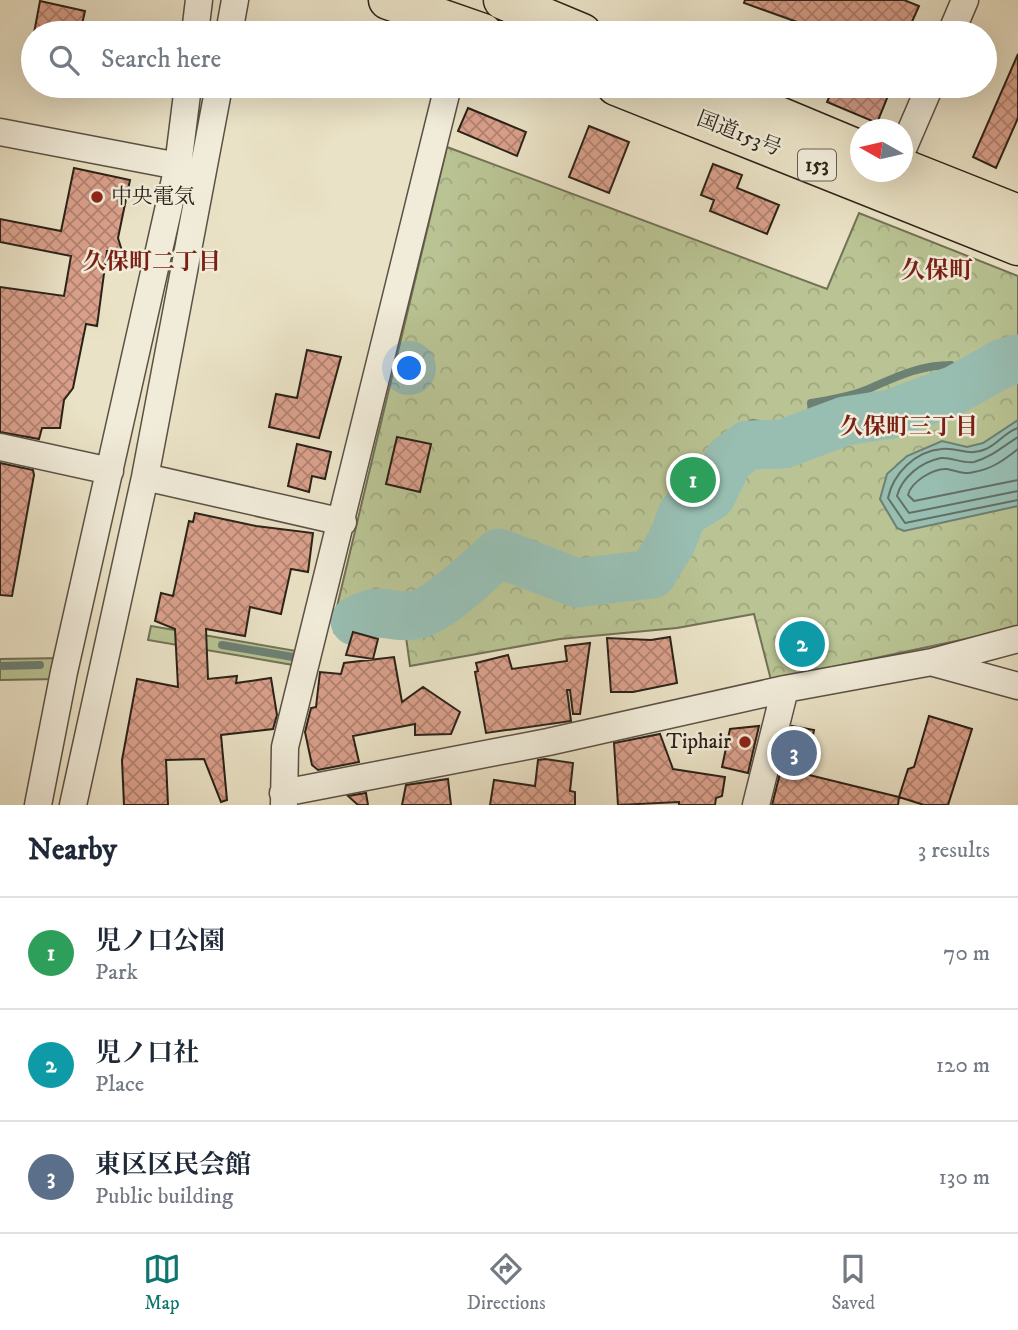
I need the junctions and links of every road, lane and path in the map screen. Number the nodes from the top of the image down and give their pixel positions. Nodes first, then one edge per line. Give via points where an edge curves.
1 (200, 0) edge
2 (236, 0) edge
3 (388, 0) edge
4 (503, 0) edge
5 (965, 0) edge
6 (197, 21) edge
7 (232, 21) edge
8 (443, 21) edge
9 (553, 21) edge
10 (956, 21) edge
11 (186, 98) edge
12 (217, 98) edge
13 (445, 98) edge
14 (653, 98) edge
15 (736, 98) edge
16 (924, 98) edge
17 (913, 125) edge
18 (0, 132) edge
19 (850, 146) edge
20 (850, 163) edge
21 (178, 166) junction
22 (903, 182) edge
23 (911, 182) edge
24 (1018, 214) edge
25 (1018, 246) edge
26 (0, 447) edge
27 (110, 471) junction
28 (145, 477) junction
29 (343, 522) junction
30 (1018, 639) edge
31 (932, 662) junction
32 (1018, 686) edge
33 (785, 690) junction
34 (284, 799) edge
35 (38, 805) edge
36 (73, 805) edge
37 (755, 805) edge

1 - 6 street
2 - 7 street
3 - 8 highway
4 - 9 highway
5 - 10 street
11 - 21 street
12 - 28 street
13 - 29 street
14 - 20 highway, 国道153号 / 153
15 - 19 highway, 国道153号 / 153
16 - 17 street
18 - 21 street
21 - 27 street
22 - 25 highway, 国道153号 / 153
23 - 24 highway, 国道153号 / 153
26 - 27 street
27 - 35 street
28 - 29 street
28 - 36 street
29 - 34 street via 285,747
30 - 31 street
31 - 32 street
31 - 33 street
33 - 34 street
33 - 37 street

